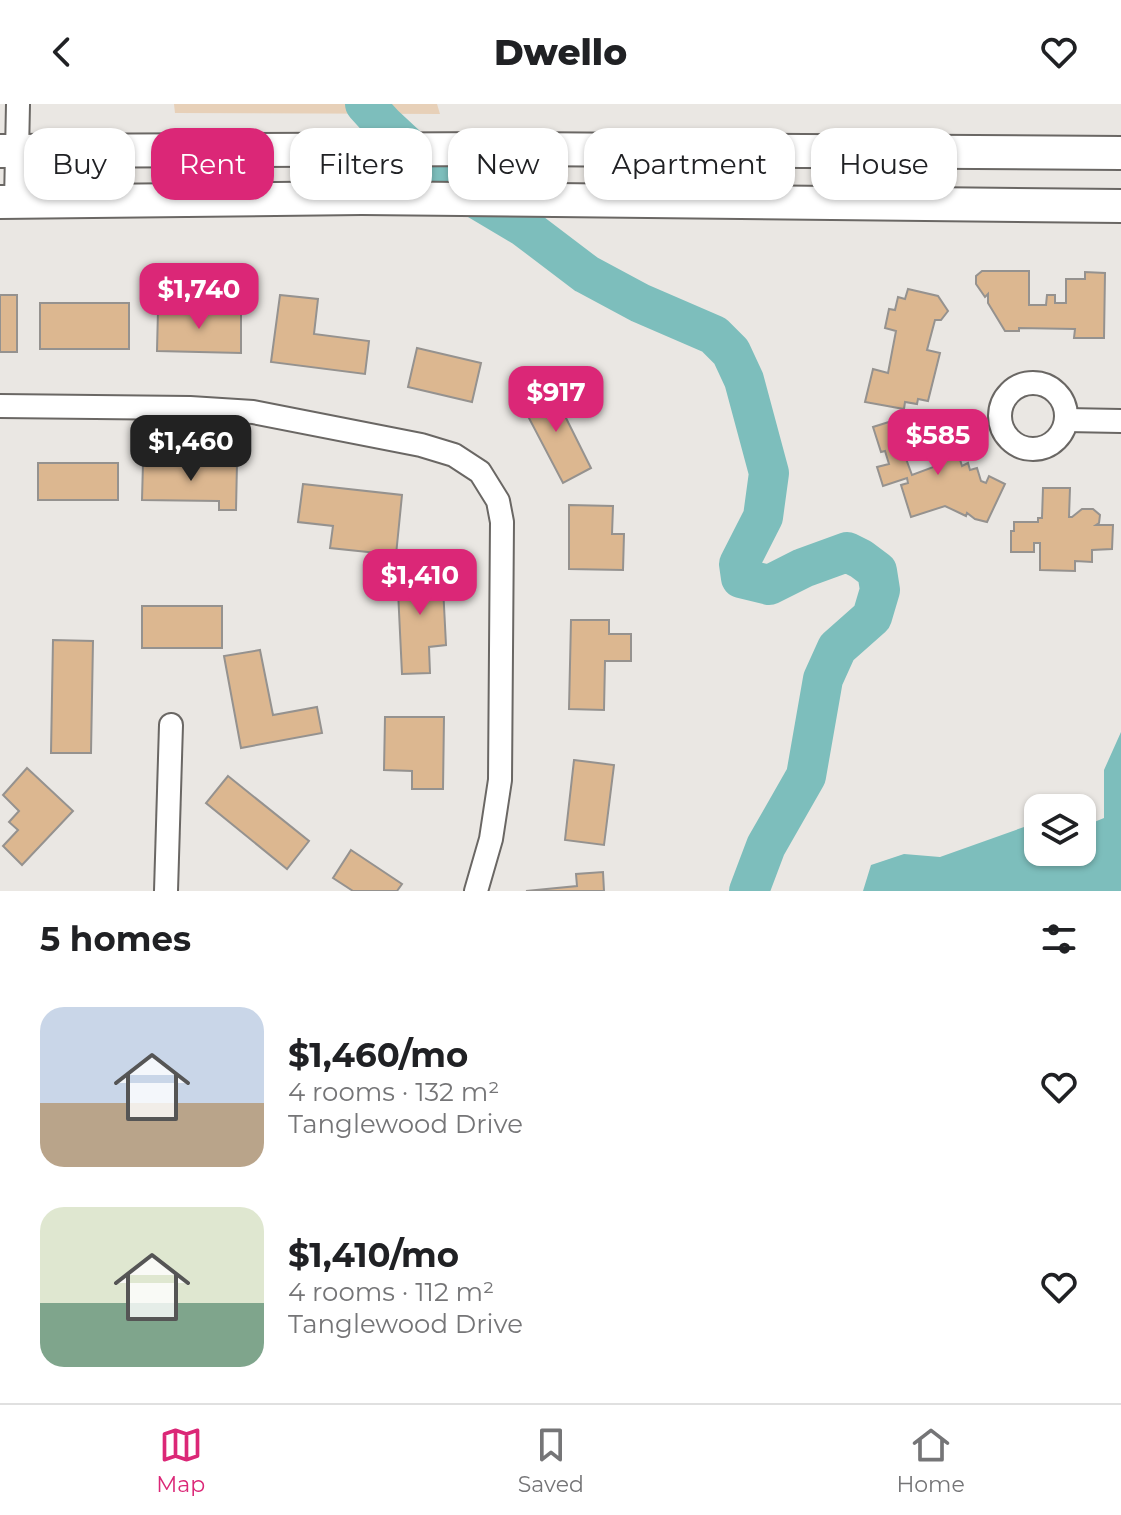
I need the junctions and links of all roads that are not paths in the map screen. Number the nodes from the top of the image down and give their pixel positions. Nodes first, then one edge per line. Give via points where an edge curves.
1 (18, 104) edge
2 (9, 151) edge
3 (1121, 153) edge
4 (8, 202) edge
5 (1121, 206) edge
6 (0, 406) edge
7 (1066, 420) dead end
8 (1121, 421) edge
9 (171, 725) dead end
10 (166, 891) edge
11 (476, 891) edge

1 - 2 street
2 - 3 main road
2 - 4 street
4 - 5 main road via 362,198
6 - 11 street via 253,412 421,445 454,455 480,472 498,501 502,522 502,675 500,780
7 - 8 street
9 - 10 street

